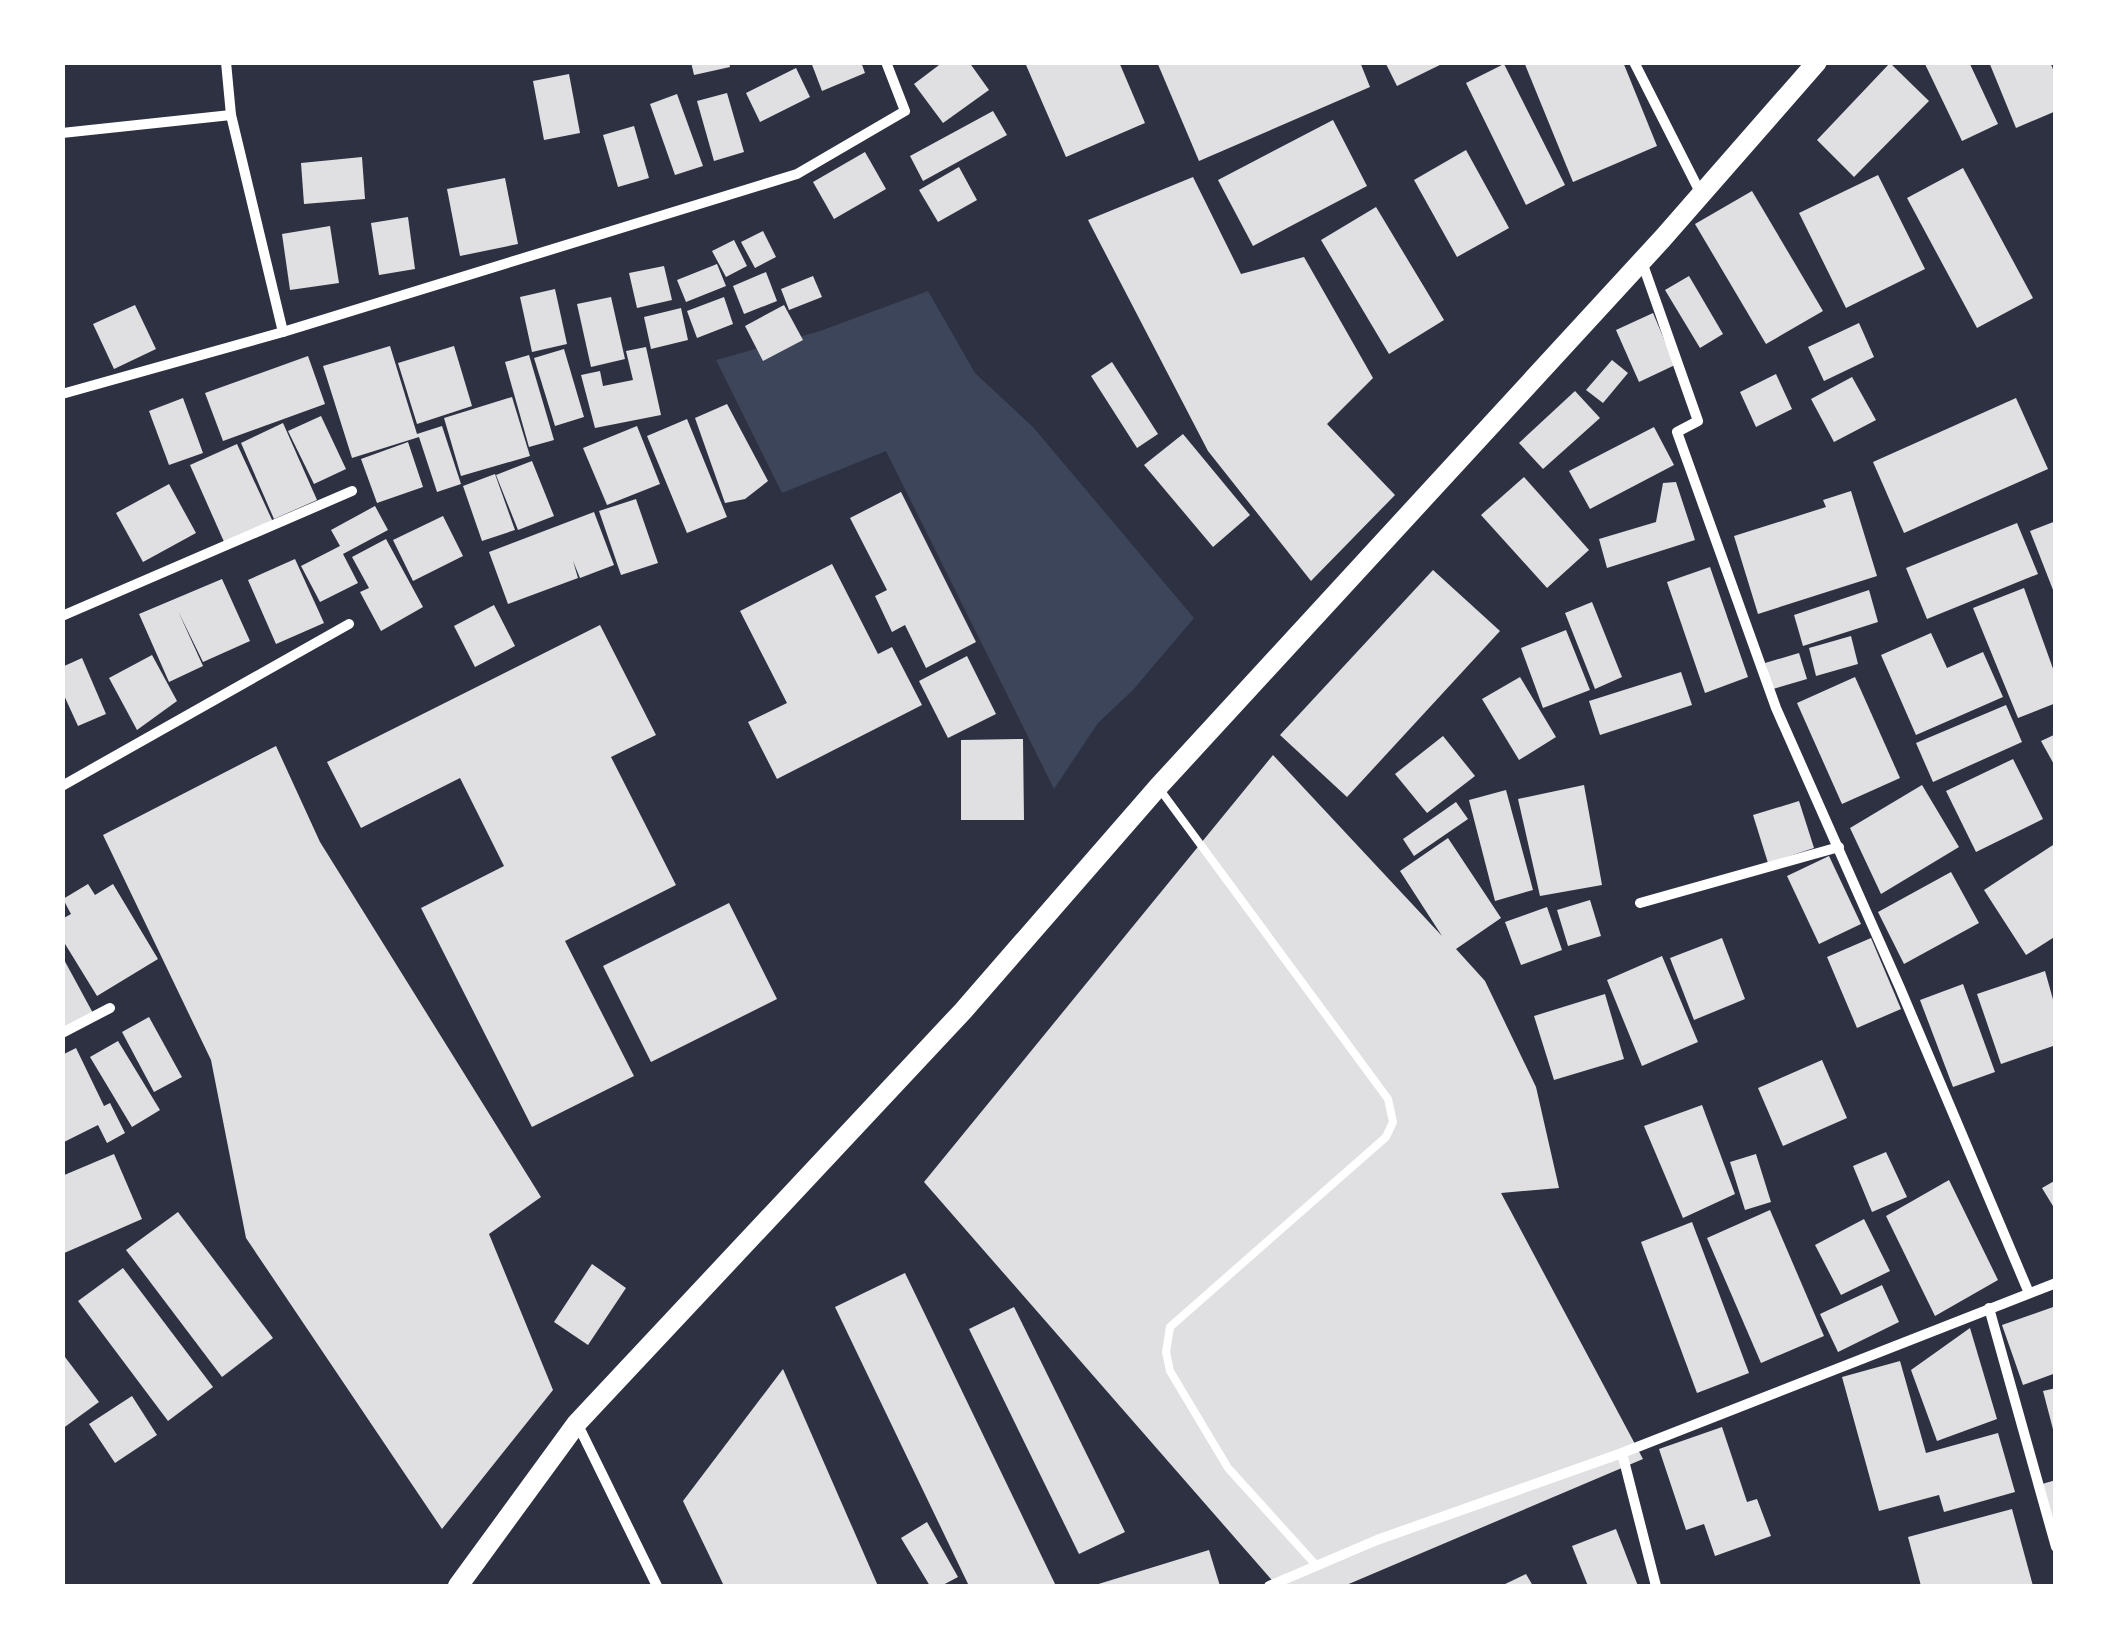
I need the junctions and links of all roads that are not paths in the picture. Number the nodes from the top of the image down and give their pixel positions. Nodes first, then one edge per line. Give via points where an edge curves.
1 (226, 62) edge
2 (886, 62) edge
3 (1634, 62) edge
4 (1817, 62) edge
5 (231, 115) junction
6 (62, 133) edge
7 (1701, 195) junction
8 (1641, 259) junction
9 (283, 332) junction
10 (62, 394) edge
11 (352, 490) dead end
12 (62, 616) edge
13 (348, 624) dead end
14 (62, 786) edge
15 (1158, 787) junction
16 (1839, 847) junction
17 (1640, 903) dead end
18 (110, 1008) dead end
19 (62, 1033) edge
20 (2056, 1283) edge
21 (2029, 1293) junction
22 (1989, 1308) junction
23 (577, 1423) junction
24 (1622, 1453) junction
25 (2056, 1547) edge
26 (1316, 1564) junction
27 (458, 1586) edge
28 (657, 1586) edge
29 (1269, 1586) edge
30 (1656, 1586) edge

1 - 5 street
2 - 9 street via 905,111 797,174
3 - 7 street
4 - 7 main road
5 - 6 street
5 - 9 street
7 - 8 main road
8 - 15 main road
8 - 16 street via 1698,421 1677,432 1776,708
9 - 10 street
11 - 12 street
13 - 14 street
15 - 23 main road via 963,1011
15 - 26 lane via 1388,1099 1393,1122 1386,1137 1170,1327 1170,1371 1228,1468
16 - 17 street
16 - 21 street
18 - 19 street
20 - 21 street
21 - 22 street
22 - 24 street
22 - 25 street
23 - 27 main road
23 - 28 street
24 - 26 street
24 - 30 street
26 - 29 street

